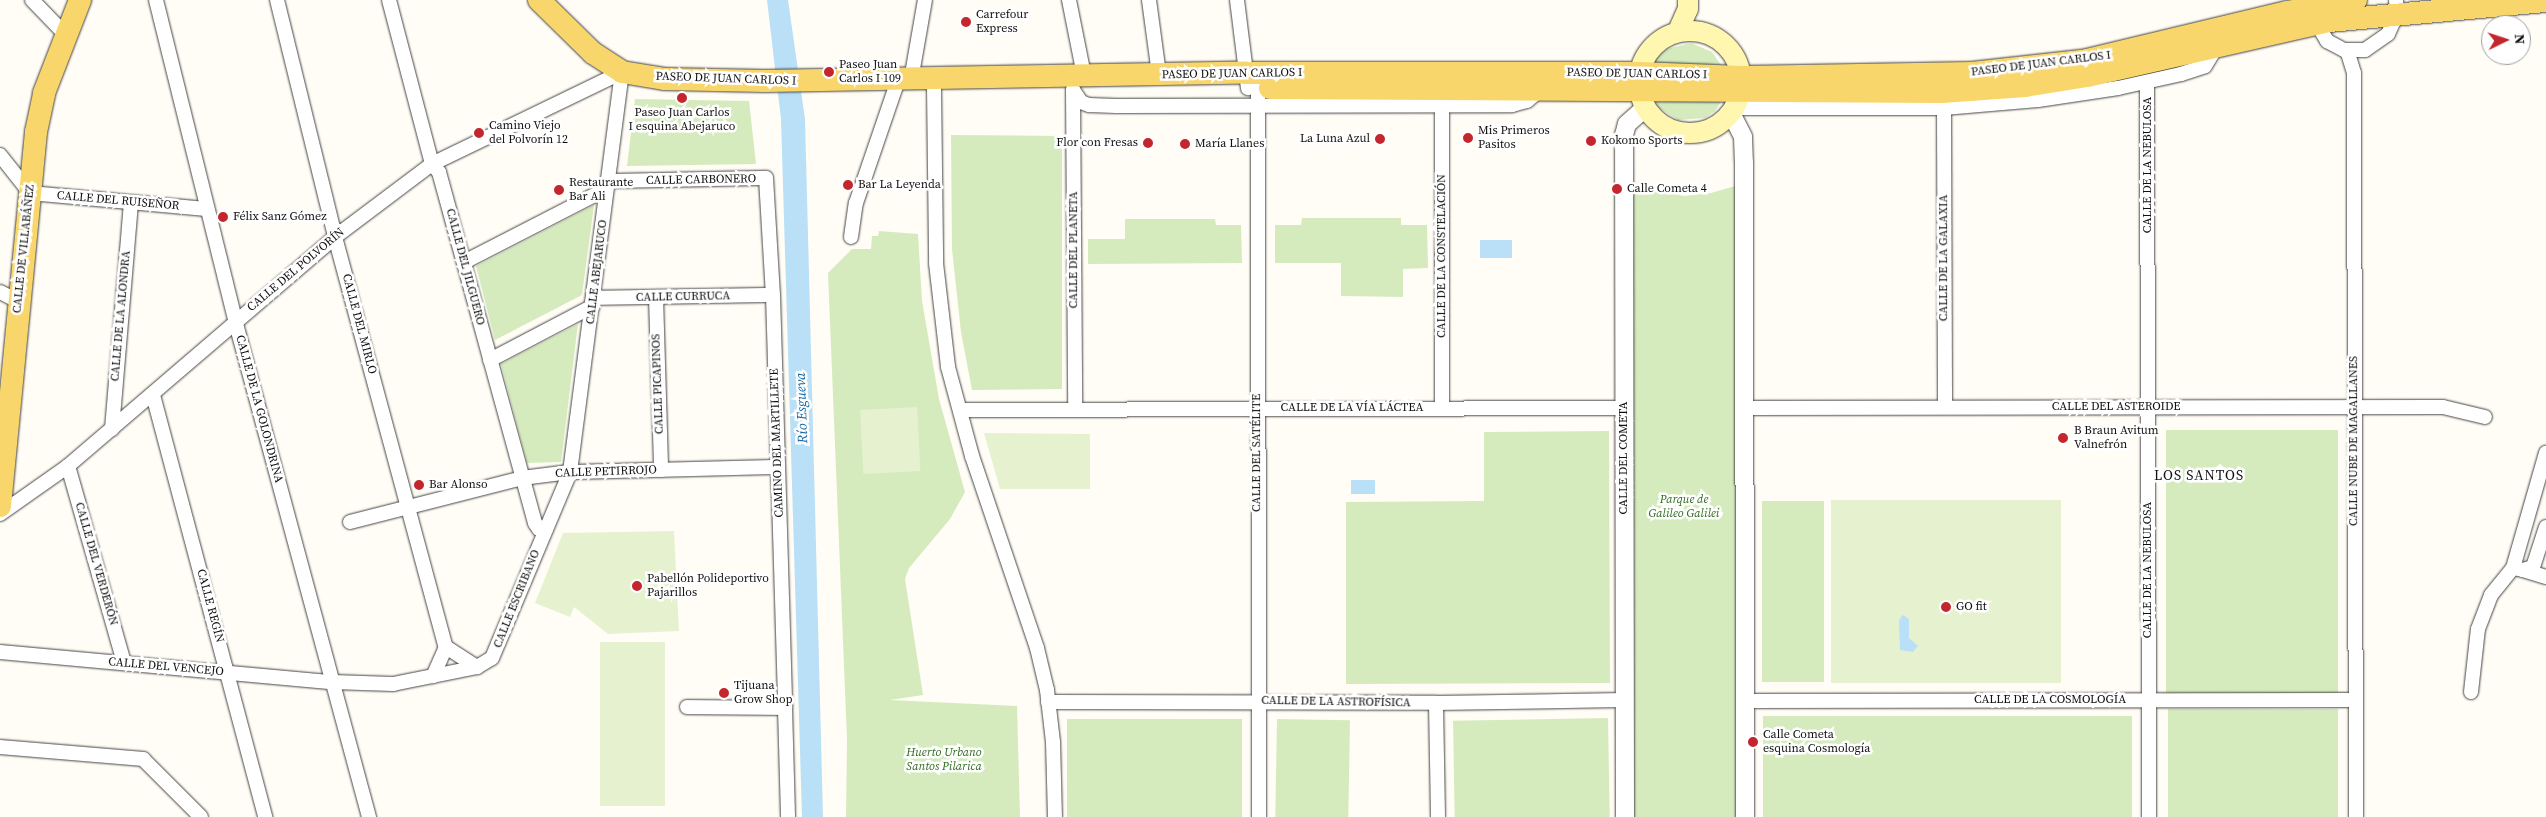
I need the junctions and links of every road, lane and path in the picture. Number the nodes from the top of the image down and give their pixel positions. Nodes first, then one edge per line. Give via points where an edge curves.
1 (32, 0) edge
2 (80, 0) edge
3 (156, 0) edge
4 (277, 0) edge
5 (389, 0) edge
6 (539, 0) edge
7 (925, 0) edge
8 (1069, 0) edge
9 (1149, 0) edge
10 (1237, 0) edge
11 (2356, 0) edge
12 (2546, 1) edge
13 (1688, 4) edge
14 (2396, 7) edge
15 (2313, 10) edge
16 (1678, 31) junction
17 (1699, 31) junction
18 (65, 34) junction
19 (2217, 46) junction
20 (2347, 50) junction
21 (2365, 50) junction
22 (2354, 65) junction
23 (622, 72) junction
24 (1159, 74) junction
25 (904, 80) junction
26 (1078, 82) junction
27 (2147, 82) junction
28 (934, 87) junction
29 (1252, 89) junction
30 (1540, 90) junction
31 (1641, 90) junction
32 (1736, 98) junction
33 (1442, 104) junction
34 (1944, 108) junction
35 (0, 155) edge
36 (432, 164) junction
37 (766, 178) joint
38 (607, 185) junction
39 (30, 193) junction
40 (131, 203) junction
41 (206, 209) junction
42 (334, 237) junction
43 (851, 237) dead end
44 (464, 262) junction
45 (773, 295) junction
46 (9, 297) edge
47 (656, 297) junction
48 (593, 302) junction
49 (235, 320) junction
50 (490, 360) junction
51 (153, 395) junction
52 (1945, 407) junction
53 (2354, 407) junction
54 (1257, 408) junction
55 (1442, 408) junction
56 (1623, 408) junction
57 (1745, 408) junction
58 (2147, 408) junction
59 (1075, 409) junction
60 (960, 410) junction
61 (2485, 417) dead end
62 (112, 429) junction
63 (2546, 453) edge
64 (68, 466) junction
65 (778, 467) junction
66 (661, 470) junction
67 (570, 472) junction
68 (522, 478) junction
69 (0, 506) edge
70 (409, 506) junction
71 (0, 514) edge
72 (350, 522) dead end
73 (2546, 527) edge
74 (546, 529) junction
75 (2518, 569) junction
76 (2546, 577) edge
77 (446, 647) junction
78 (0, 652) edge
79 (124, 663) junction
80 (477, 667) junction
81 (228, 672) junction
82 (433, 676) junction
83 (332, 682) junction
84 (2471, 692) dead end
85 (1624, 700) junction
86 (2148, 700) junction
87 (2356, 700) junction
88 (1258, 701) junction
89 (1745, 701) junction
90 (1048, 702) junction
91 (1436, 703) junction
92 (687, 707) dead end
93 (785, 708) junction
94 (0, 747) edge
95 (201, 817) edge
96 (265, 817) edge
97 (370, 817) edge
98 (788, 817) edge
99 (1056, 817) edge
100 (1259, 817) edge
101 (1438, 817) edge
102 (1625, 817) edge
103 (1745, 817) edge
104 (2149, 817) edge
105 (2356, 817) edge

1 - 18 street
2 - 18 main road, CALLE DE VILLABÁÑEZ
3 - 41 street, CALLE DE LA GOLONDRINA
4 - 42 street, CALLE DEL MIRLO
5 - 36 street, CALLE DEL JILGUERO
6 - 23 main road, PASEO DE JUAN CARLOS I via 593,53
7 - 25 street
8 - 26 street, CALLE DEL PLANETA
9 - 24 street
10 - 29 street, CALLE DEL SATÉLITE
11 - 15 main road, PASEO DE JUAN CARLOS I
12 - 14 main road, PASEO DE JUAN CARLOS I
13 - 16 main road
13 - 17 main road
14 - 15 main road, PASEO DE JUAN CARLOS I
14 - 21 street via 2388,34
15 - 19 main road, PASEO DE JUAN CARLOS I
15 - 20 street via 2327,41
15 - 32 main road, PASEO DE JUAN CARLOS I via 2125,52 2021,68 1925,75
16 - 17 main road
16 - 31 main road via 1652,48
17 - 32 main road via 1713,36 1732,52
18 - 39 main road, CALLE DE VILLABÁÑEZ via 42,103
19 - 27 street, PASEO DE JUAN CARLOS I via 2205,66
19 - 32 main road, PASEO DE JUAN CARLOS I via 2126,68 2025,86 1942,92
20 - 21 street
20 - 22 street, CALLE NUBE DE MAGALLANES
21 - 22 street
22 - 53 street, CALLE NUBE DE MAGALLANES
23 - 25 main road, PASEO DE JUAN CARLOS I via 665,80
23 - 36 street, CALLE DEL POLVORÍN
23 - 38 street, CALLE ABEJARUCO
24 - 26 main road, PASEO DE JUAN CARLOS I
24 - 29 main road, PASEO DE JUAN CARLOS I
25 - 26 main road, PASEO DE JUAN CARLOS I
25 - 28 main road, PASEO DE JUAN CARLOS I
25 - 43 street via 856,202
26 - 28 main road, PASEO DE JUAN CARLOS I via 962,92
26 - 29 main road, PASEO DE JUAN CARLOS I
26 - 59 street, CALLE DEL PLANETA
27 - 34 street, PASEO DE JUAN CARLOS I via 2038,100
27 - 58 street, CALLE DE LA NEBULOSA
28 - 60 street via 939,309
29 - 30 main road, PASEO DE JUAN CARLOS I
29 - 31 main road, PASEO DE JUAN CARLOS I
29 - 33 street
29 - 54 street, CALLE DEL SATÉLITE
30 - 31 main road, PASEO DE JUAN CARLOS I
30 - 33 street via 1527,101 1512,105
31 - 32 main road, PASEO DE JUAN CARLOS I
31 - 32 main road via 1660,124 1682,133 1701,132 1721,123
31 - 56 street, CALLE DEL COMETA via 1624,135
32 - 34 street, PASEO DE JUAN CARLOS I
32 - 57 street via 1743,138
33 - 55 street, CALLE DE LA CONSTELACIÓN
34 - 52 street, CALLE DE LA GALAXIA
35 - 39 street
36 - 42 street, CALLE DEL POLVORÍN
36 - 44 street, CALLE DEL JILGUERO via 439,172
37 - 38 street, CALLE CARBONERO
37 - 45 street, CAMINO DEL MARTILLETE
38 - 44 street, CALLE CARBONERO
38 - 48 street, CALLE ABEJARUCO
39 - 40 street, CALLE DEL RUISEÑOR
39 - 46 main road, CALLE DE VILLABÁÑEZ
40 - 41 street, CALLE DEL RUISEÑOR
40 - 62 street, CALLE DE LA ALONDRA
41 - 49 street, CALLE DE LA GOLONDRINA
42 - 49 street, CALLE DEL POLVORÍN
42 - 70 street, CALLE DEL MIRLO
44 - 50 street, CALLE DEL JILGUERO
45 - 47 street, CALLE CURRUCA
45 - 65 street, CAMINO DEL MARTILLETE
46 - 69 main road, CALLE DE VILLABÁÑEZ
47 - 48 street, CALLE CURRUCA
47 - 66 street, CALLE PICAPINOS
48 - 50 street, CALLE CURRUCA
48 - 67 street, CALLE ABEJARUCO
49 - 51 street, CALLE DEL POLVORÍN
49 - 83 street, CALLE DE LA GOLONDRINA
50 - 68 street, CALLE DEL JILGUERO
51 - 62 street, CALLE DEL POLVORÍN
51 - 81 street, CALLE REGÍN
52 - 57 street, CALLE DEL ASTEROIDE
52 - 58 street, CALLE DEL ASTEROIDE
53 - 58 street, CALLE DEL ASTEROIDE
53 - 61 street, CALLE DEL ASTEROIDE via 2443,407
53 - 87 street, CALLE NUBE DE MAGALLANES
54 - 55 street, CALLE DE LA VÍA LÁCTEA
54 - 59 street, CALLE DE LA VÍA LÁCTEA
54 - 88 street, CALLE DEL SATÉLITE
55 - 56 street, CALLE DE LA VÍA LÁCTEA
56 - 85 street, CALLE DEL COMETA
57 - 89 street
58 - 86 street, CALLE DE LA NEBULOSA
59 - 60 street, CALLE DE LA VÍA LÁCTEA
60 - 90 street via 991,515 1028,612
62 - 64 street, CALLE DEL POLVORÍN
63 - 75 street
64 - 71 street, CALLE DEL POLVORÍN
64 - 79 street, CALLE DEL VERDERÓN
65 - 66 street, CALLE PETIRROJO
65 - 93 street, CAMINO DEL MARTILLETE
66 - 67 street, CALLE PETIRROJO
67 - 68 street, CALLE PETIRROJO
67 - 74 street, CALLE ESCRIBANO
68 - 70 street, CALLE PETIRROJO
68 - 74 street, CALLE DEL JILGUERO via 535,523 539,529
70 - 72 street, CALLE PETIRROJO
70 - 77 street, CALLE DEL MIRLO
73 - 75 street via 2532,567
74 - 80 street, CALLE ESCRIBANO via 492,658
75 - 76 street
75 - 84 street via 2491,594 2478,629
77 - 80 street
77 - 82 street
78 - 79 street, CALLE DEL VENCEJO
79 - 81 street, CALLE DEL VENCEJO
80 - 82 street
81 - 83 street, CALLE DEL VENCEJO
81 - 96 street, CALLE REGÍN
82 - 83 street via 393,684
83 - 97 street, CALLE DE LA GOLONDRINA
85 - 91 street, CALLE DE LA ASTROFÍSICA
85 - 102 street, CALLE DEL COMETA
86 - 87 street, CALLE DE LA COSMOLOGÍA
86 - 89 street, CALLE DE LA COSMOLOGÍA
86 - 104 street, CALLE DE LA NEBULOSA
87 - 105 street, CALLE NUBE DE MAGALLANES
88 - 90 street, CALLE DE LA ASTROFÍSICA
88 - 91 street, CALLE DE LA ASTROFÍSICA
88 - 100 street, CALLE DEL SATÉLITE
89 - 103 street
90 - 99 street
91 - 101 street
92 - 93 street
93 - 98 street, CAMINO DEL MARTILLETE
94 - 95 street via 143,759

